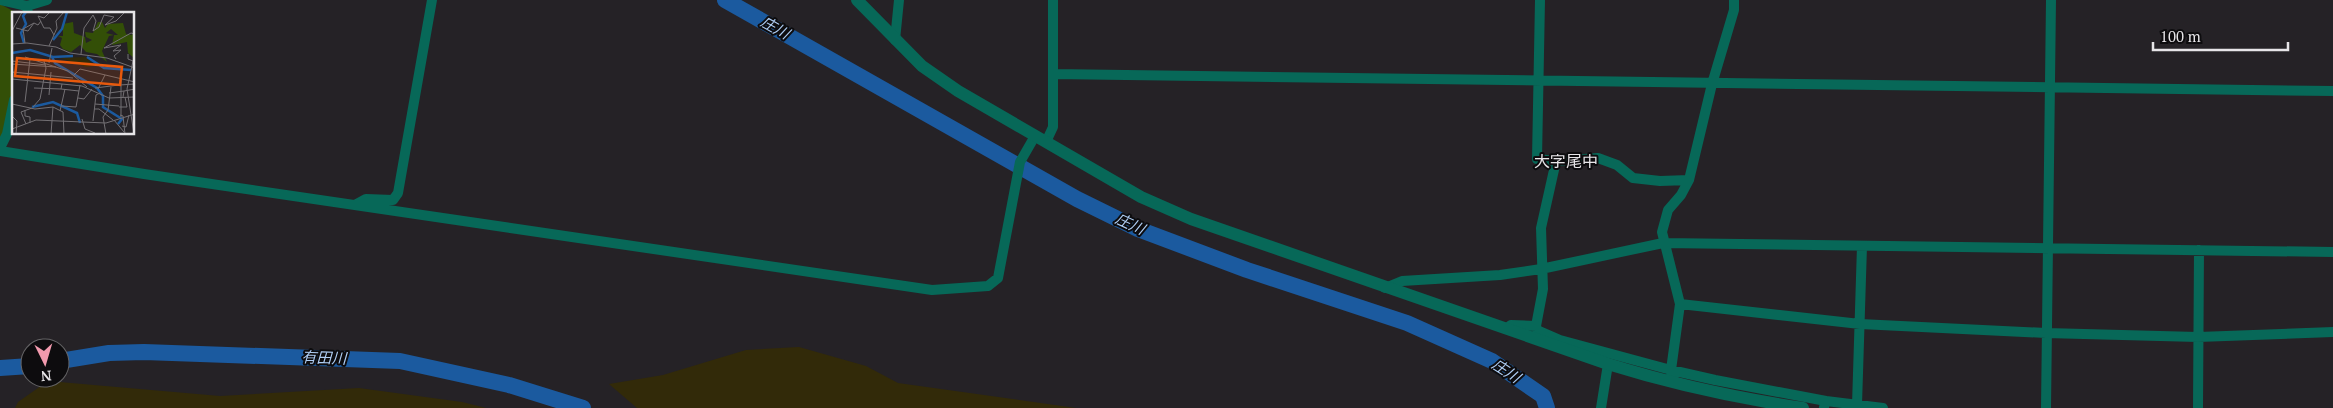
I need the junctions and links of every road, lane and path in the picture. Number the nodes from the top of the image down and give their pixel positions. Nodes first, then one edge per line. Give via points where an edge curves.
1 (0, 0) edge
2 (46, 0) edge
3 (432, 0) edge
4 (857, 0) edge
5 (899, 0) edge
6 (1053, 0) edge
7 (1540, 0) edge
8 (1734, 0) edge
9 (2051, 0) edge
10 (28, 10) edge
11 (895, 40) junction
12 (1053, 74) junction
13 (1538, 80) junction
14 (1712, 84) junction
15 (2050, 87) junction
16 (2333, 91) edge
17 (12, 110) edge
18 (1041, 139) junction
19 (0, 149) edge
20 (1556, 161) junction
21 (1689, 180) junction
22 (355, 205) junction
23 (1663, 243) junction
24 (1862, 246) junction
25 (2047, 248) junction
26 (2199, 250) junction
27 (2333, 252) edge
28 (1542, 269) junction
29 (1384, 288) junction
30 (1680, 304) junction
31 (1860, 324) junction
32 (1536, 326) junction
33 (1506, 329) junction
34 (2333, 332) edge
35 (2046, 333) junction
36 (2198, 336) junction
37 (1608, 368) junction
38 (1671, 370) junction
39 (1705, 390) junction
40 (1825, 405) edge
41 (1857, 405) junction
42 (1601, 408) edge
43 (1803, 408) edge
44 (1883, 408) edge
45 (2046, 408) edge
46 (2198, 408) edge

1 - 10 street
2 - 10 street
3 - 22 street via 398,193 393,200 366,199
4 - 11 street
5 - 11 street
6 - 12 street
7 - 13 street
8 - 14 street via 1734,10
9 - 15 street
11 - 18 street via 922,66 958,91
12 - 13 street
12 - 18 street via 1053,127
13 - 14 street
13 - 20 street via 1537,159
14 - 15 street
14 - 21 street
15 - 16 street
15 - 25 street
17 - 19 street
18 - 22 street via 1020,162 998,278 988,286 932,290
18 - 29 street via 1140,196 1190,219
19 - 22 street
20 - 21 street via 1598,158 1617,165 1633,178
20 - 28 street via 1541,228
21 - 23 street via 1668,210 1662,232
23 - 24 street
23 - 28 street
23 - 30 street
24 - 25 street
24 - 31 street
25 - 26 street
25 - 35 street
26 - 27 street
26 - 36 street
28 - 29 street via 1402,282
28 - 32 street via 1543,289
29 - 33 street
30 - 31 street
30 - 38 street
31 - 35 street
31 - 41 street
32 - 33 street via 1511,325
32 - 38 street via 1537,330 1560,340
33 - 37 street
34 - 36 street
35 - 36 street
35 - 45 street
36 - 46 street
37 - 39 street
37 - 42 street
38 - 39 street via 1671,373 1702,383
38 - 40 street
39 - 43 street
40 - 41 street
41 - 44 street

